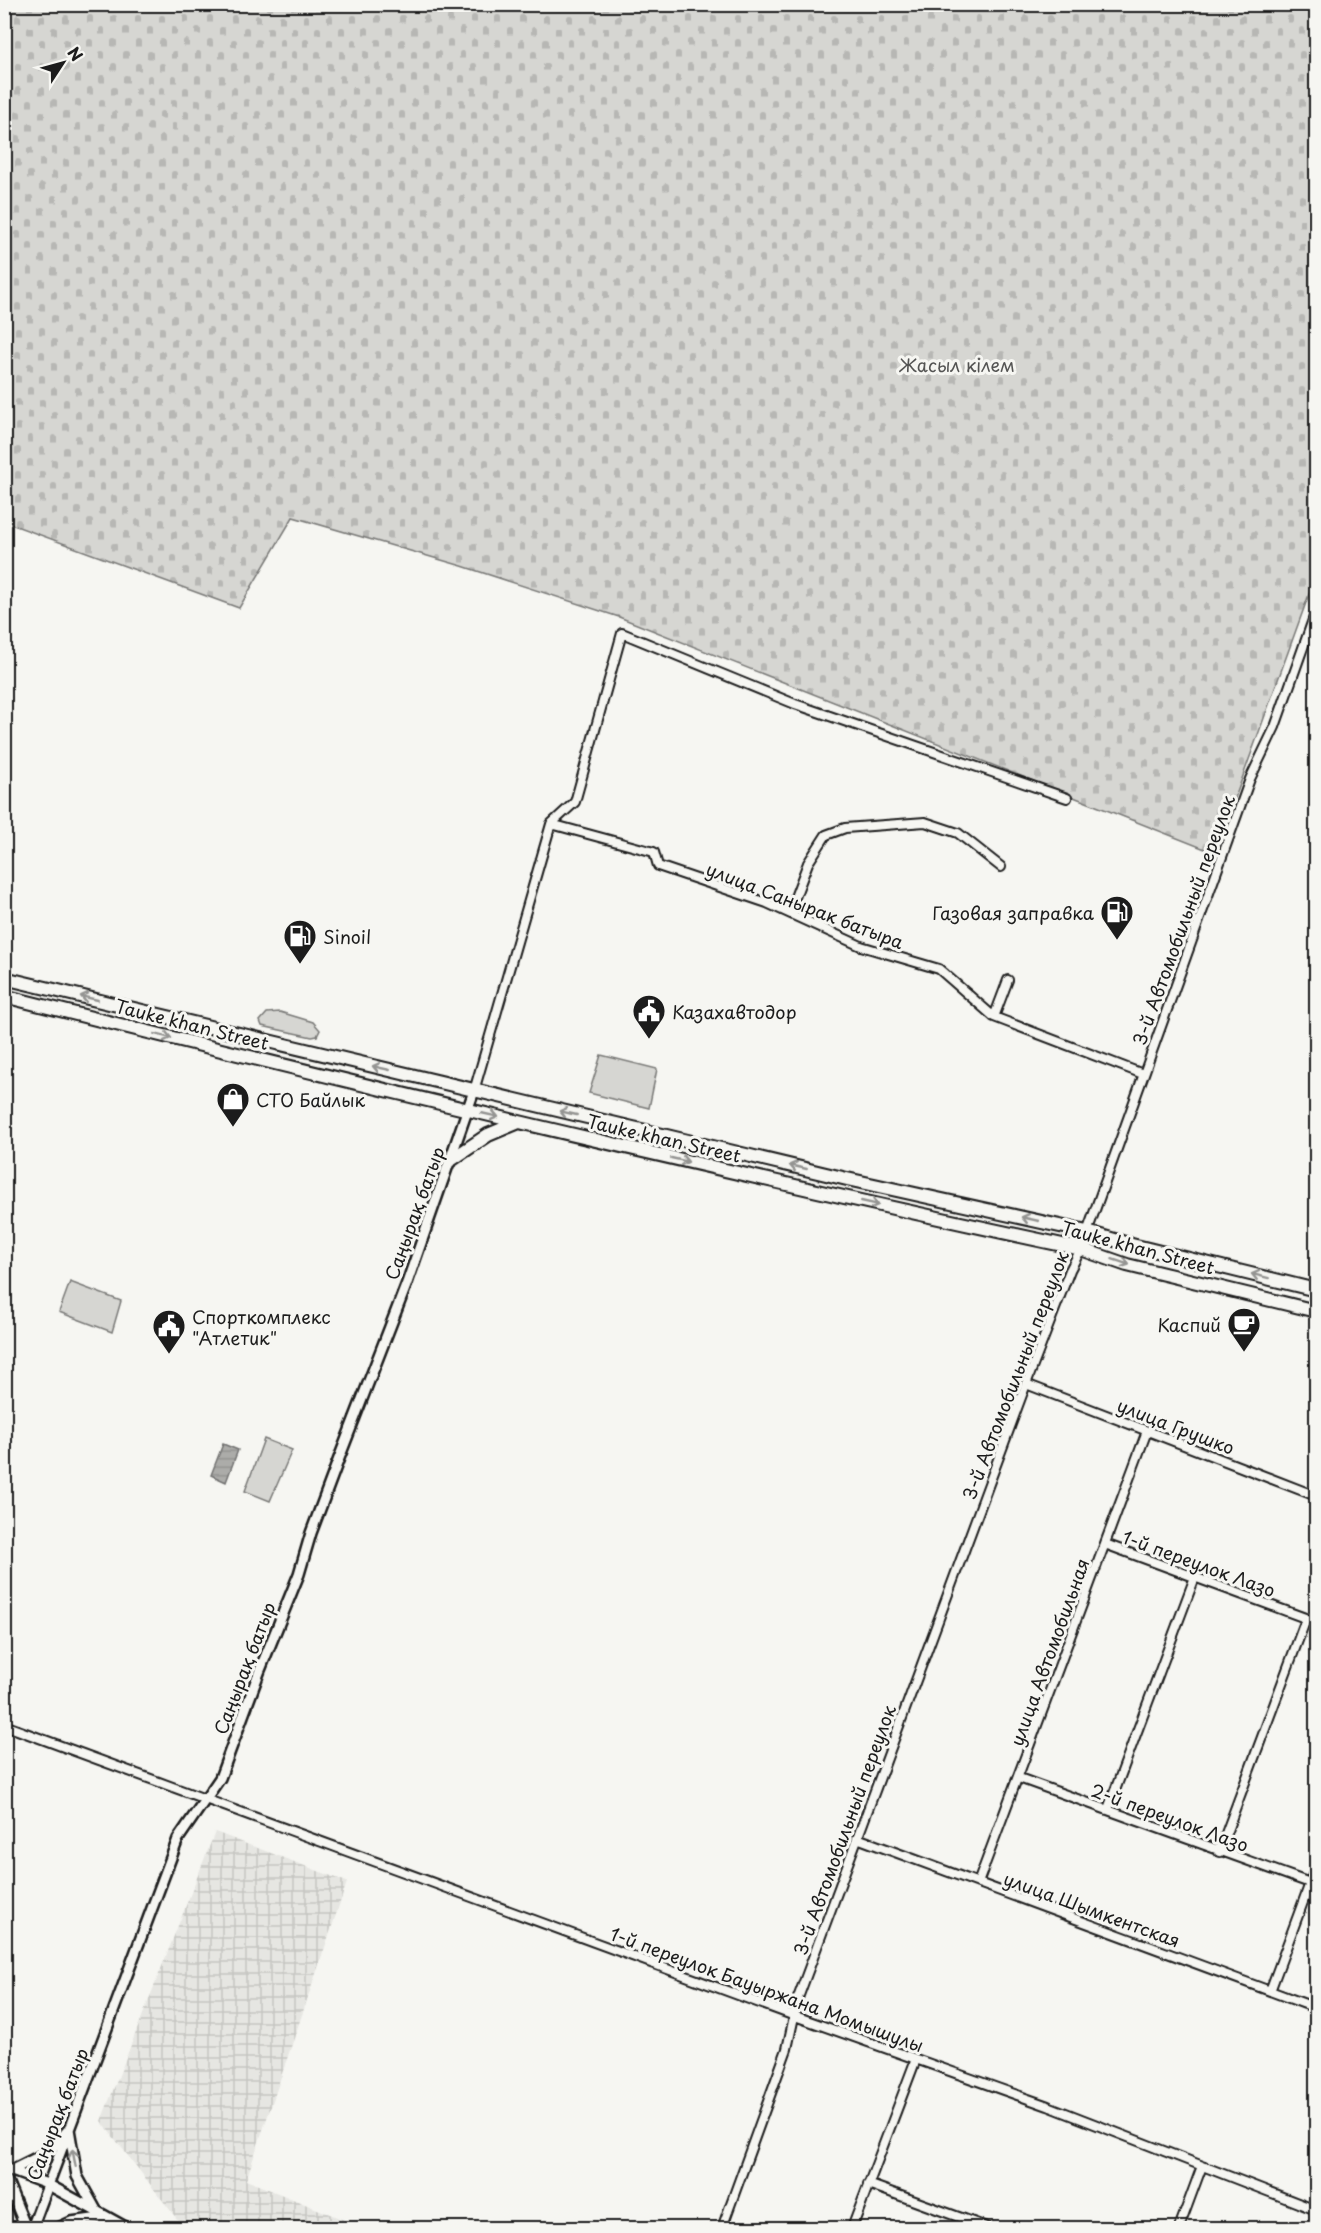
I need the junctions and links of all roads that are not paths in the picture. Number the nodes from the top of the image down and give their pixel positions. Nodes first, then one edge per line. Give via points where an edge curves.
1 (1317, 611) edge
2 (1067, 798) dead end
3 (551, 824) junction
4 (1001, 867) dead end
5 (789, 913) junction
6 (4, 978) edge
7 (1008, 980) dead end
8 (4, 996) edge
9 (994, 1017) junction
10 (1143, 1074) junction
11 (474, 1091) junction
12 (468, 1110) junction
13 (519, 1122) junction
14 (451, 1160) junction
15 (1087, 1232) junction
16 (1081, 1249) junction
17 (1317, 1290) edge
18 (1317, 1311) edge
19 (1026, 1384) junction
20 (1147, 1431) junction
21 (1317, 1496) edge
22 (1105, 1544) junction
23 (1196, 1578) junction
24 (1306, 1618) junction
25 (1317, 1622) edge
26 (4, 1725) edge
27 (1018, 1778) junction
28 (206, 1798) junction
29 (1108, 1809) junction
30 (857, 1838) junction
31 (1219, 1851) junction
32 (1317, 1867) edge
33 (978, 1883) junction
34 (1310, 1883) junction
35 (1270, 1991) junction
36 (1317, 2008) edge
37 (795, 2016) junction
38 (916, 2059) junction
39 (69, 2129) junction
40 (1202, 2166) junction
41 (7, 2171) edge
42 (47, 2184) junction
43 (868, 2184) junction
44 (1317, 2210) edge
45 (97, 2212) junction
46 (107, 2217) junction
47 (963, 2219) junction
48 (26, 2229) edge
49 (32, 2229) edge
50 (58, 2229) edge
51 (127, 2229) edge
52 (722, 2229) edge
53 (852, 2229) edge
54 (960, 2229) edge
55 (988, 2229) edge
56 (1179, 2229) edge

1 - 10 street, 3-й Автомобильный переулок via 1275,727 1250,779
2 - 3 street via 795,704 622,633 575,802
3 - 5 street, улица Санырак батыра via 654,852 658,866
3 - 11 street
4 - 5 street via 958,833 925,822 845,828 826,835 808,863
5 - 9 street, улица Санырак батыра via 861,946 939,969
11 -> 6 main road, Tauke khan Street
7 - 9 street
8 -> 12 main road, Tauke khan Street
9 - 10 street, улица Санырак батыра
10 - 15 street, 3-й Автомобильный переулок
11 - 12 street, Саңырақ батыр
15 -> 11 main road, Tauke khan Street
12 -> 13 main road, Tauke khan Street
12 - 14 street, Саңырақ батыр
13 - 14 main road via 488,1135
13 -> 16 main road, Tauke khan Street
14 - 28 street, Саңырақ батыр via 299,1574 220,1778
15 - 16 street, 3-й Автомобильный переулок
17 -> 15 main road, Tauke khan Street
16 -> 18 main road, Tauke khan Street via 1127,1265
16 - 19 street, 3-й Автомобильный переулок
19 - 20 street, улица Грушко
19 - 30 street, 3-й Автомобильный переулок
20 - 21 street, улица Грушко
20 - 22 street, улица Автомобильная
22 - 23 street, 1-й переулок Лазо
22 - 27 street, улица Автомобильная
23 - 24 street, 1-й переулок Лазо
23 - 29 street
24 - 25 street, 1-й переулок Лазо
24 - 31 street
26 - 28 street
27 - 29 street, 2-й переулок Лазо
27 - 33 street, улица Автомобильная
28 - 37 street, 1-й переулок Бауыржана Момышулы
28 - 39 street, Саңырақ батыр via 178,1839
29 - 31 street, 2-й переулок Лазо
30 - 33 street, улица Шымкентская
30 - 37 street, 3-й Автомобильный переулок via 798,1998
31 - 34 street, 2-й переулок Лазо
32 - 34 street
33 - 35 street, улица Шымкентская
34 - 35 street
35 - 36 street, улица Шымкентская
37 - 38 street, 1-й переулок Бауыржана Момышулы
37 - 52 street, 3-й Автомобильный переулок via 787,2049
38 - 40 street, 1-й переулок Бауыржана Момышулы
38 - 43 street
39 - 41 street via 48,2152
39 - 42 street, Саңырақ батыр
45 -> 39 street via 78,2175
40 - 44 street, 1-й переулок Бауыржана Момышулы
40 - 56 street
41 - 42 street
41 - 48 street
42 - 45 street
42 - 49 street, Саңырақ батыр
43 - 47 street
43 - 53 street
45 - 46 street
46 - 50 street via 71,2222
46 - 51 street
47 - 54 street
47 - 55 street

